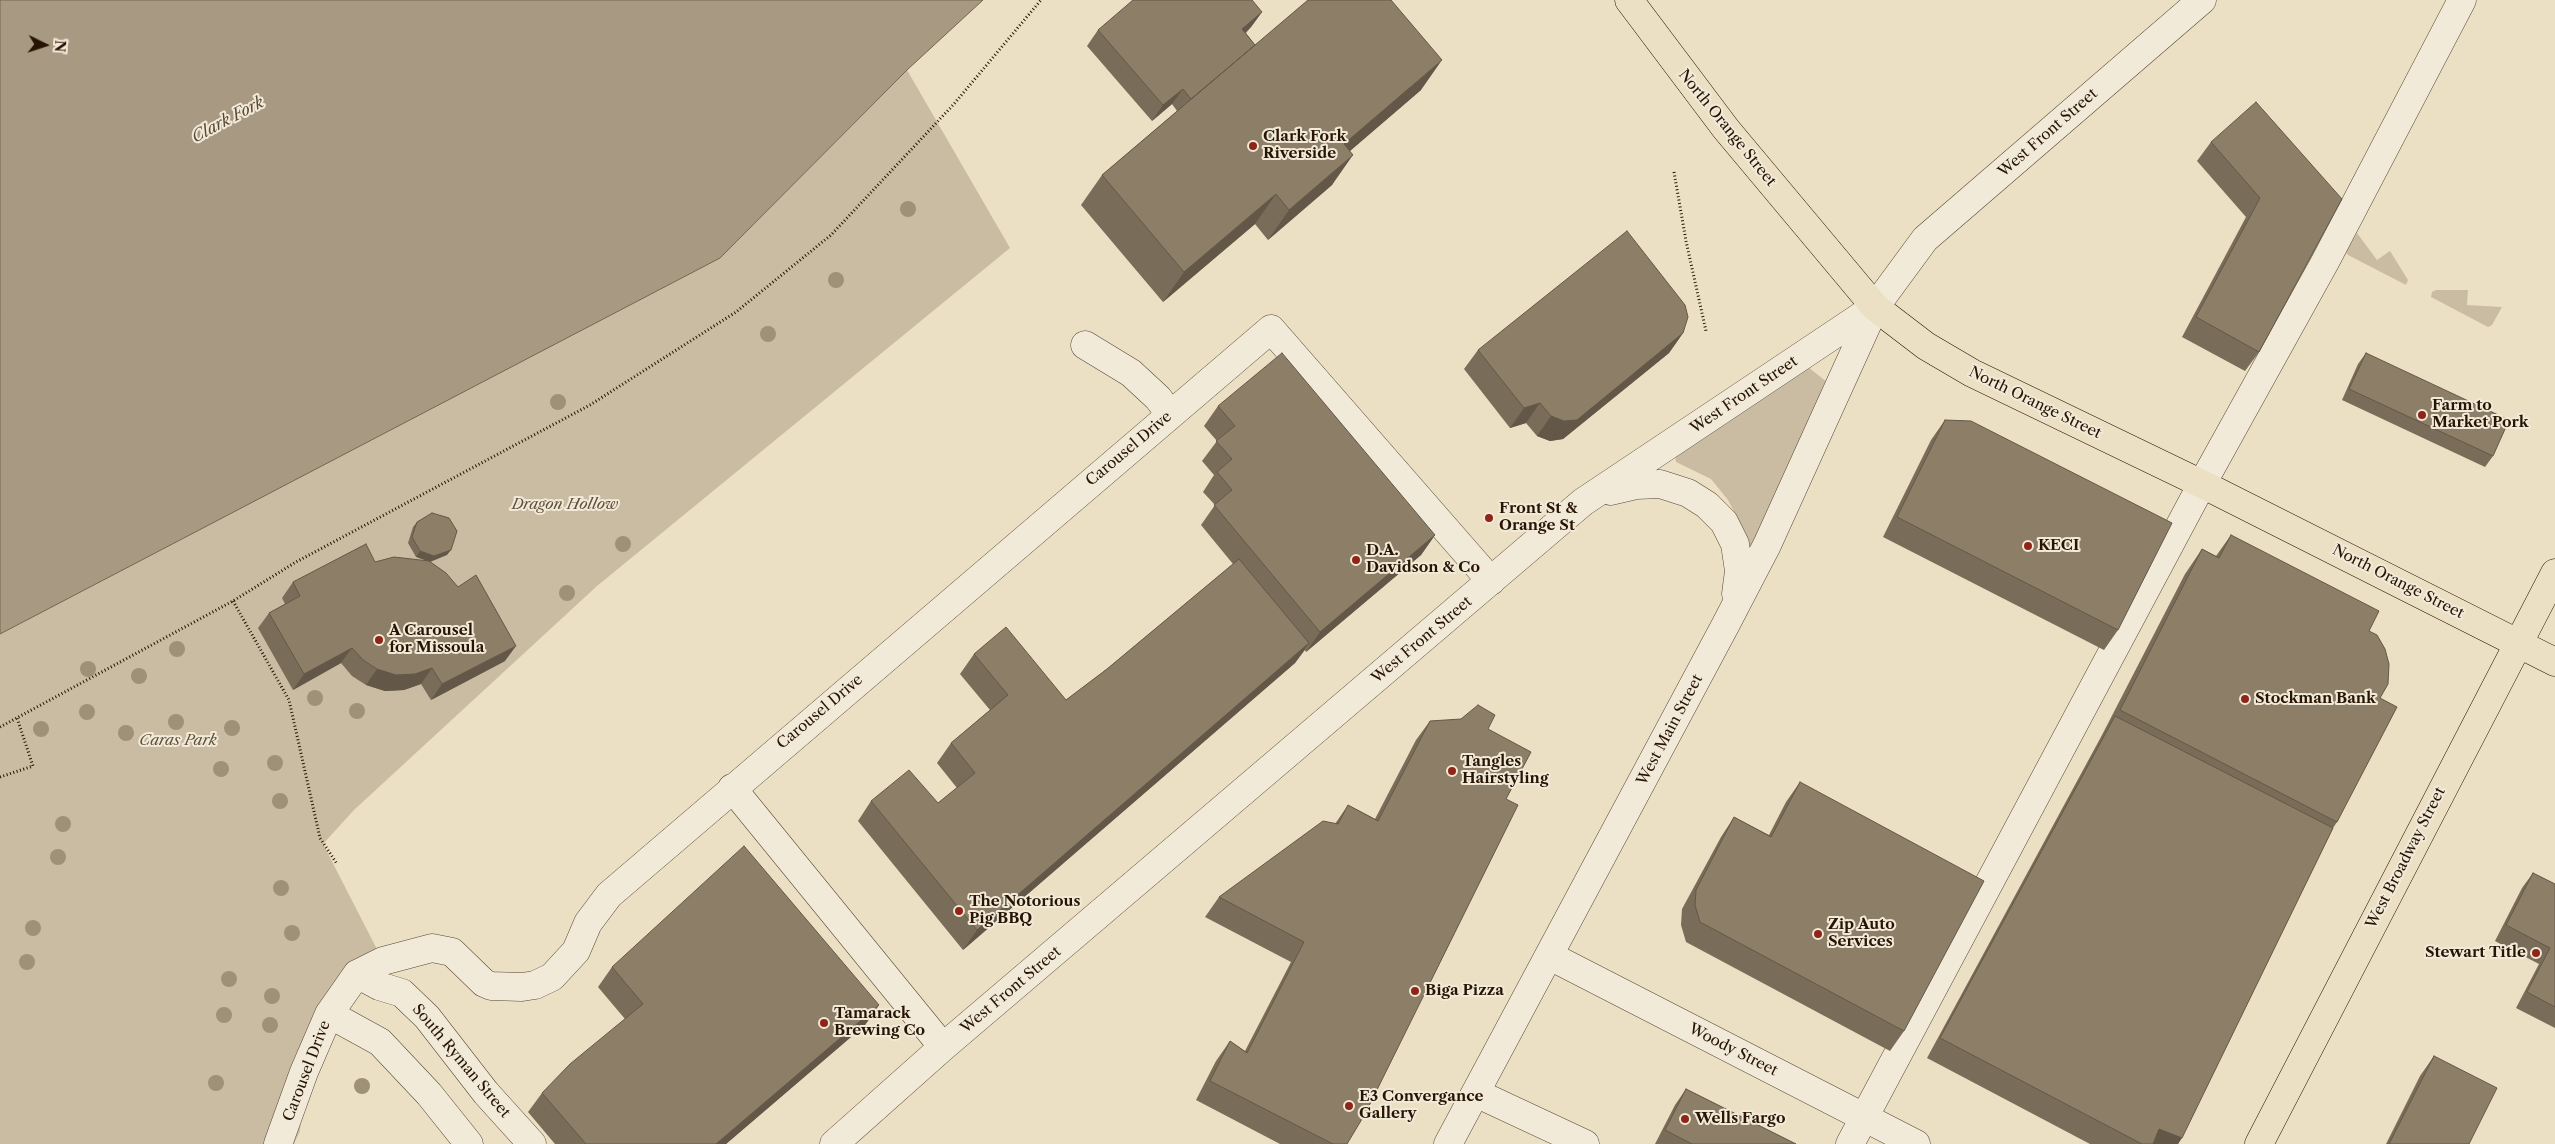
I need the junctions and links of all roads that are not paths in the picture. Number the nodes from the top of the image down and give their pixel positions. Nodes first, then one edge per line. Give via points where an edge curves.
1 (1628, 0) edge
2 (2202, 0) edge
3 (2462, 0) edge
4 (1875, 307) junction
5 (1085, 345) dead end
6 (1170, 414) junction
7 (2202, 484) junction
8 (1583, 502) junction
9 (2555, 573) edge
10 (1491, 581) junction
11 (1726, 624) junction
12 (2518, 642) junction
13 (2555, 662) edge
14 (732, 788) junction
15 (1550, 956) junction
16 (357, 974) junction
17 (329, 1014) junction
18 (943, 1047) junction
19 (1476, 1093) junction
20 (1864, 1117) junction
21 (278, 1144) edge
22 (469, 1144) edge
23 (532, 1144) edge
24 (834, 1144) edge
25 (1448, 1144) edge
26 (1584, 1144) edge
27 (1850, 1144) edge
28 (1916, 1144) edge
29 (2259, 1144) edge

1 - 4 main road, North Orange Street via 1726,129
2 - 4 street, West Front Street via 1925,239
3 - 7 street via 2325,262
4 - 7 main road, North Orange Street via 1926,346 1972,373
4 - 8 street, West Front Street
4 - 11 street, West Main Street via 1767,545
5 - 6 street via 1131,373
6 - 10 street, Carousel Drive via 1272,329
6 - 14 street, Carousel Drive
7 - 12 main road, North Orange Street
7 - 20 street
8 - 10 street, West Front Street
8 - 11 street via 1623,486 1649,483 1683,492 1707,505 1724,522 1738,556 1738,586
9 - 12 main road, West Broadway Street
10 - 18 street, West Front Street
11 - 15 street, West Main Street
12 - 13 main road, North Orange Street
12 - 29 main road, West Broadway Street
14 - 16 street, Carousel Drive via 609,895 588,923 576,950 552,976 535,985 491,986 452,952 432,948 383,961
14 - 18 street
15 - 19 street, West Main Street
15 - 20 street, Woody Street
16 - 17 street, Carousel Drive
16 - 23 street, South Ryman Street via 402,993 427,1018 486,1093
17 - 21 street, Carousel Drive
17 - 22 street via 380,1042 429,1094
18 - 24 street, West Front Street
19 - 25 street, West Main Street
19 - 26 street
20 - 27 street
20 - 28 street, Woody Street

